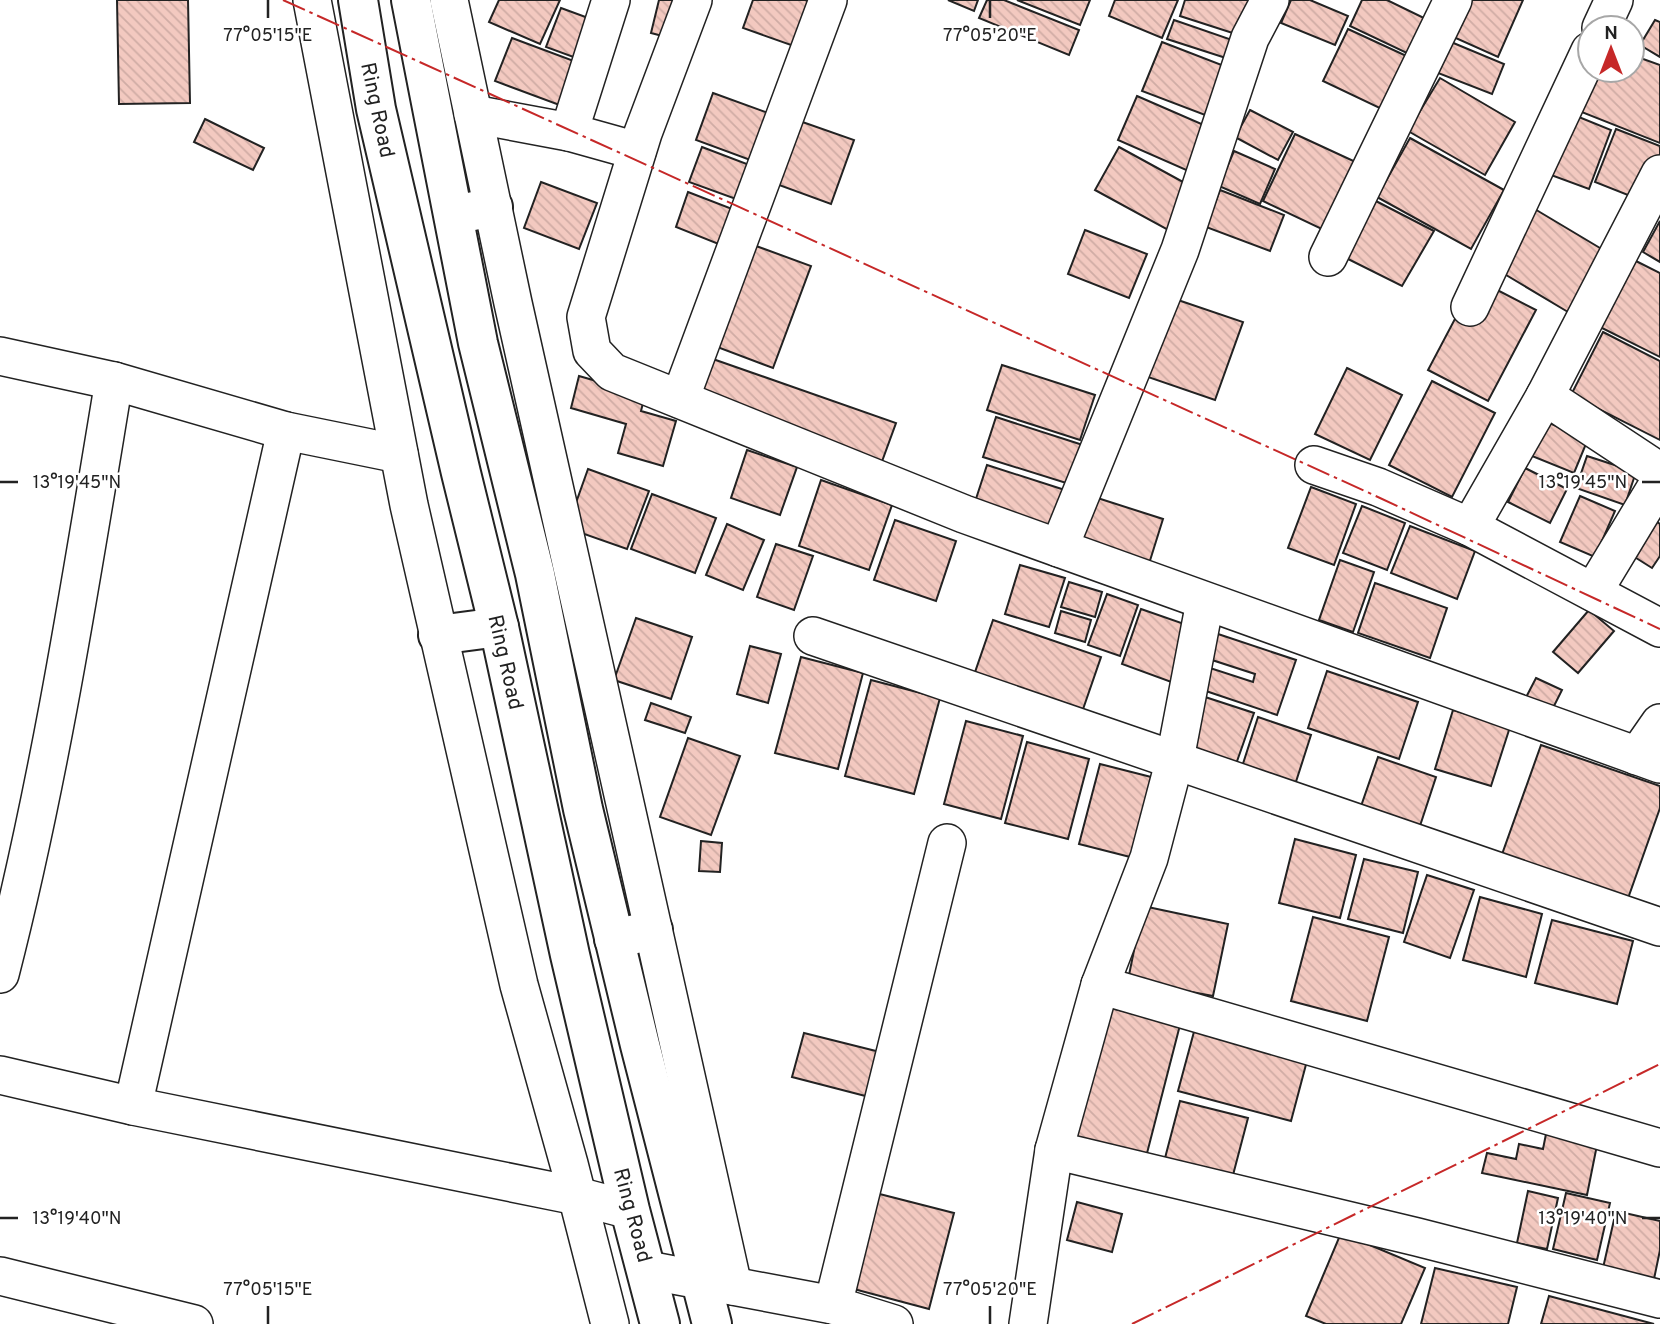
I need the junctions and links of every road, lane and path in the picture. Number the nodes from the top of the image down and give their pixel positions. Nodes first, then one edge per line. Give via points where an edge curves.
1 (358, 0) edge
2 (411, 0) edge
3 (449, 0) edge
4 (611, 0) edge
5 (693, 0) edge
6 (828, 0) edge
7 (1270, 0) edge
8 (1454, 0) edge
9 (307, 2) edge
10 (1576, 81) edge
11 (473, 114) junction
12 (569, 132) junction
13 (637, 151) junction
14 (1660, 174) edge
15 (493, 207) junction
16 (454, 215) junction
17 (1328, 257) dead end
18 (1470, 307) dead end
19 (0, 356) edge
20 (114, 381) junction
21 (1545, 396) junction
22 (680, 399) junction
23 (286, 431) junction
24 (399, 454) junction
25 (1314, 464) dead end
26 (1660, 471) edge
27 (1660, 481) edge
28 (1470, 527) junction
29 (1059, 548) junction
30 (1593, 592) junction
31 (1205, 602) junction
32 (499, 627) junction
33 (1660, 628) edge
34 (438, 635) junction
35 (813, 636) dead end
36 (1660, 723) edge
37 (1175, 759) junction
38 (1649, 760) edge
39 (947, 843) dead end
40 (12, 879) edge
41 (1660, 927) edge
42 (653, 930) junction
43 (614, 939) junction
44 (0, 974) edge
45 (1100, 985) junction
46 (0, 1075) edge
47 (133, 1106) junction
48 (1660, 1148) edge
49 (1054, 1150) junction
50 (577, 1196) junction
51 (630, 1210) junction
52 (647, 1270) junction
53 (0, 1276) edge
54 (717, 1283) junction
55 (1660, 1298) edge
56 (833, 1305) junction
57 (194, 1324) edge
58 (610, 1324) edge
59 (660, 1324) edge
60 (712, 1324) edge
61 (894, 1324) edge
62 (1028, 1324) edge

1 - 32 highway, Ring Road via 376,109
2 - 16 highway
3 - 11 street
4 - 12 street
5 - 13 street
6 - 22 street
7 - 29 street via 1250,38 1180,250
8 - 17 street
9 - 24 street
10 - 18 street
11 - 12 street
11 - 15 street
12 - 13 street
13 - 22 street via 586,317 592,351 612,372
14 - 21 street
15 - 16 highway
15 - 42 street
16 - 43 highway via 478,343 535,574
19 - 20 street
20 - 23 street
20 - 40 street via 69,651
21 - 26 street
21 - 28 street
22 - 29 street
23 - 24 street
23 - 47 street
24 - 34 street
25 - 28 street
27 - 30 street
28 - 30 street
29 - 31 street
30 - 33 street
31 - 37 street
31 - 38 street
32 - 34 highway
32 - 51 highway, Ring Road
34 - 50 street via 519,985
35 - 37 street
36 - 38 street
37 - 41 street
37 - 45 street via 1149,858
39 - 56 street
40 - 44 street
42 - 43 highway
42 - 54 street
43 - 54 highway
45 - 48 street
45 - 49 street
46 - 47 street
47 - 50 street
49 - 55 street
49 - 62 street
50 - 51 street
50 - 58 street
51 - 52 highway, Ring Road
52 - 54 street
52 - 59 highway, Ring Road
53 - 57 street
54 - 56 street
54 - 60 highway
56 - 61 street

